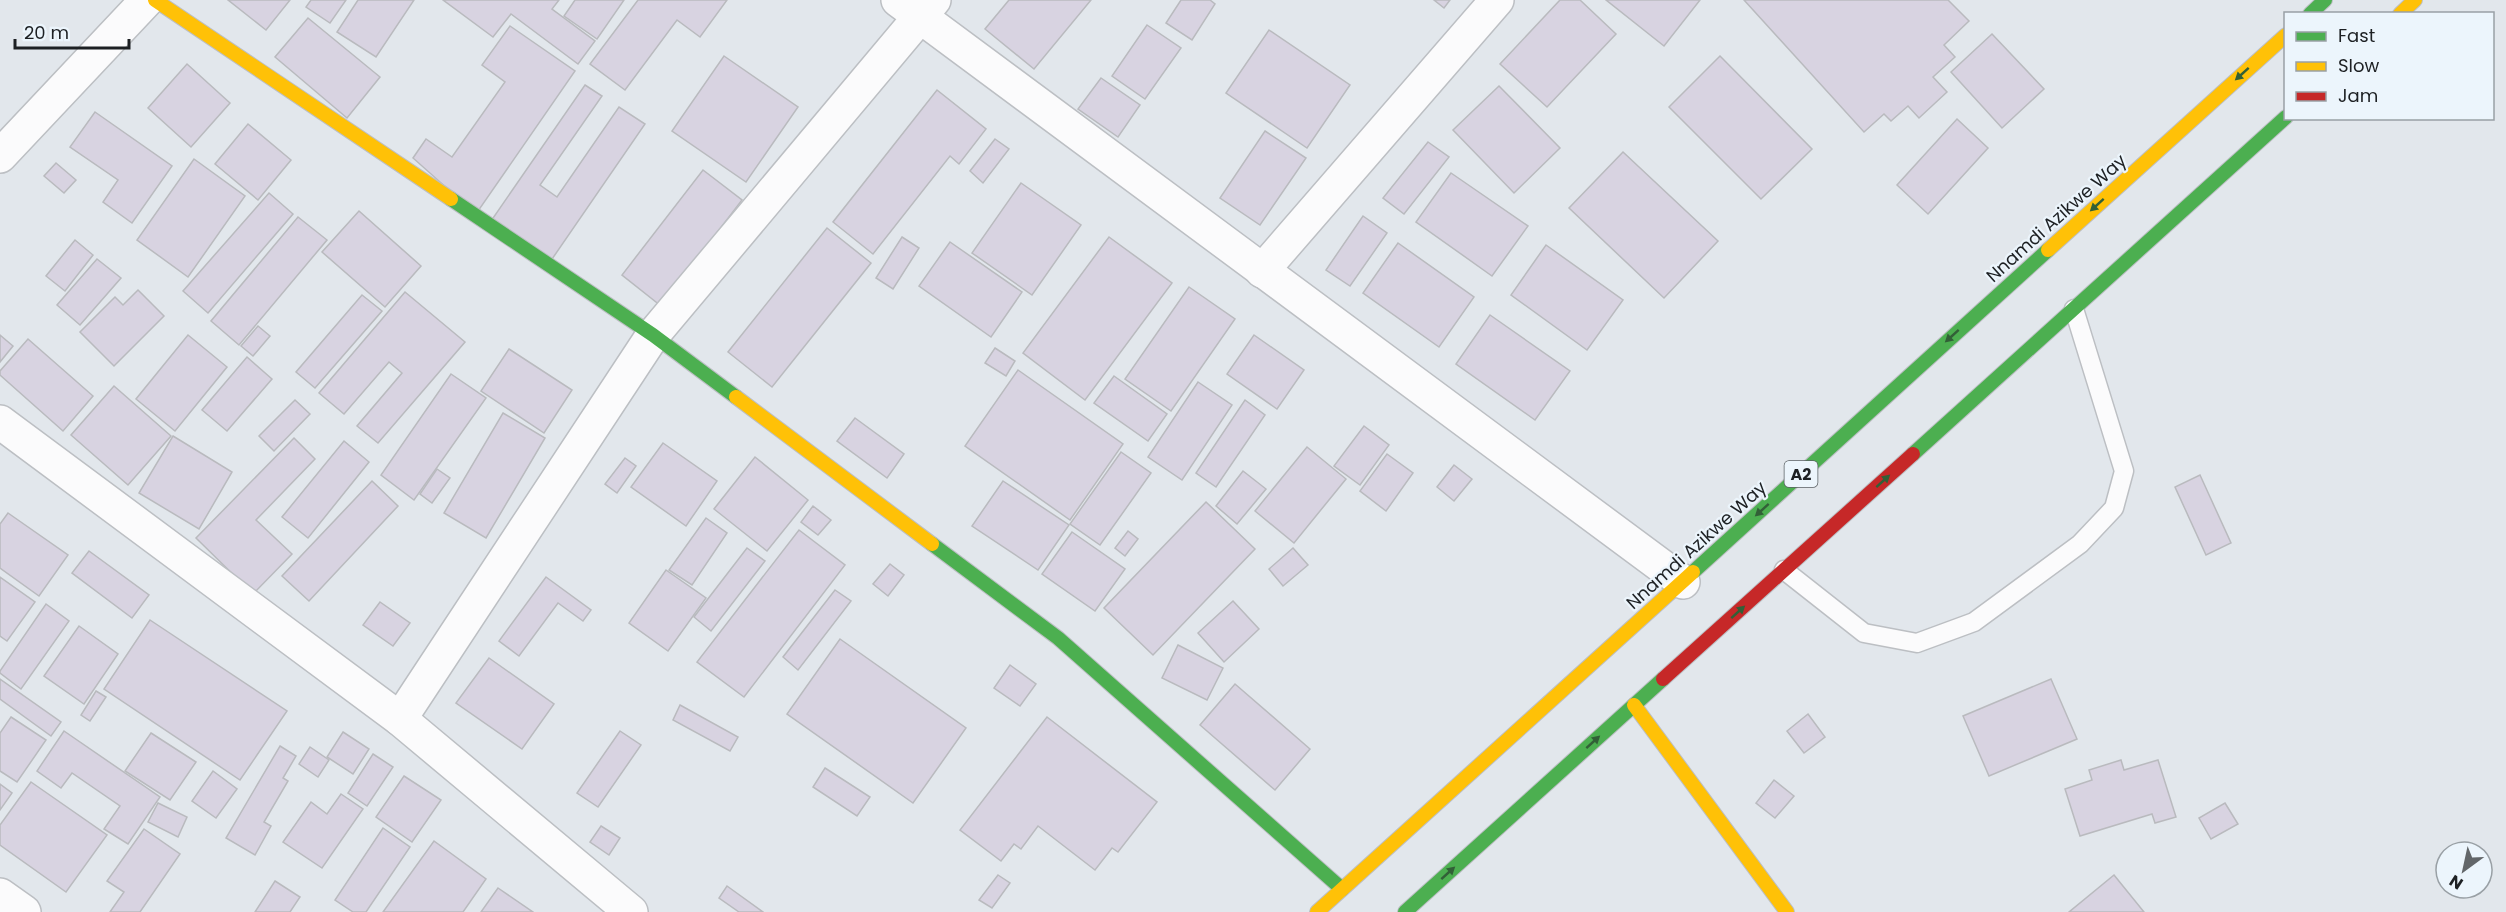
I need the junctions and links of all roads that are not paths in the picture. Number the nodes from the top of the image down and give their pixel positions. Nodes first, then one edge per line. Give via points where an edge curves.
1 (147, 0) edge
2 (155, 0) edge
3 (1497, 0) edge
4 (2325, 0) edge
5 (2415, 0) edge
6 (918, 5) edge
7 (2312, 12) edge
8 (2402, 12) edge
9 (2284, 37) edge
10 (2284, 119) edge
11 (0, 156) edge
12 (1262, 271) junction
13 (2074, 309) junction
14 (653, 335) junction
15 (0, 422) edge
16 (1784, 570) junction
17 (1683, 582) junction
18 (1634, 705) junction
19 (400, 719) junction
20 (1342, 889) junction
21 (0, 895) edge
22 (24, 912) edge
23 (631, 912) edge
24 (1317, 912) edge
25 (1405, 912) edge
26 (1787, 912) edge

1 - 11 street
2 - 14 main road
3 - 12 street
4 - 7 main road
5 - 8 main road
6 - 12 street
6 - 14 street
9 -> 17 main road, Nnamdi Azikwe Way / A2
10 - 13 main road
12 - 17 street
16 -> 13 main road
13 - 16 lane via 2124,471 2114,508 2080,544 1974,622 1917,643 1864,633
14 - 19 street
14 - 20 main road via 1058,638
15 - 19 street
18 -> 16 main road
17 - 20 main road, Nnamdi Azikwe Way / A2
25 -> 18 main road
18 - 26 main road
19 - 23 street
20 - 24 main road, Nnamdi Azikwe Way / A2
21 - 22 street

